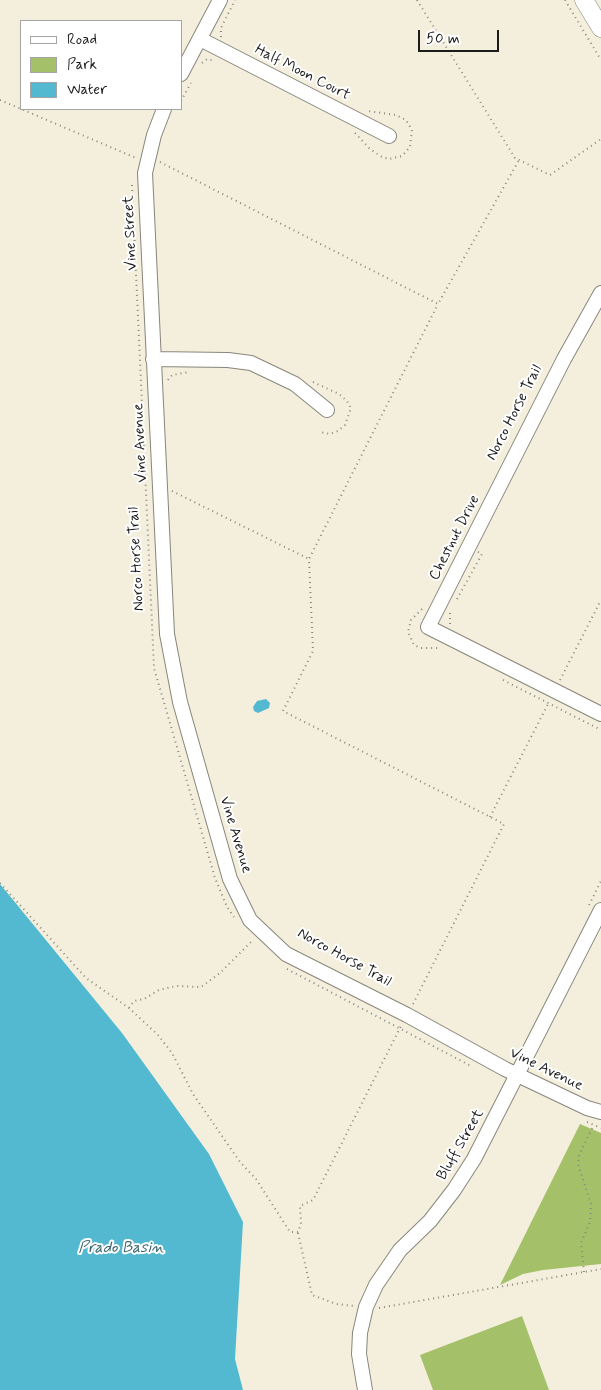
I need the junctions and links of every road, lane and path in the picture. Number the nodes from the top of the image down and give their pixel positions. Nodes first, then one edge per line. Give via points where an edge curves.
1 (220, 0) edge
2 (417, 0) edge
3 (566, 0) edge
4 (584, 0) edge
5 (601, 28) edge
6 (200, 39) junction
7 (601, 60) edge
8 (182, 72) edge
9 (0, 100) edge
10 (20, 108) edge
11 (24, 110) edge
12 (164, 110) edge
13 (389, 136) dead end
14 (601, 139) edge
15 (161, 154) dead end
16 (519, 160) junction
17 (150, 163) junction
18 (134, 166) dead end
19 (132, 185) dead end
20 (601, 293) edge
21 (438, 304) junction
22 (153, 359) junction
23 (189, 359) junction
24 (306, 378) dead end
25 (166, 386) dead end
26 (327, 410) dead end
27 (320, 432) dead end
28 (172, 501) dead end
29 (469, 547) junction
30 (309, 559) junction
31 (601, 600) edge
32 (455, 604) dead end
33 (425, 607) dead end
34 (450, 612) dead end
35 (456, 629) dead end
36 (447, 651) dead end
37 (496, 676) dead end
38 (552, 697) junction
39 (601, 714) edge
40 (601, 730) edge
41 (490, 817) junction
42 (601, 881) edge
43 (0, 883) edge
44 (594, 908) edge
45 (239, 923) dead end
46 (250, 936) dead end
47 (283, 966) dead end
48 (129, 1008) junction
49 (407, 1015) junction
50 (400, 1028) junction
51 (475, 1068) dead end
52 (516, 1074) junction
53 (601, 1112) edge
54 (585, 1120) dead end
55 (594, 1125) junction
56 (601, 1128) edge
57 (298, 1232) junction
58 (601, 1269) edge
59 (584, 1272) junction
60 (382, 1299) dead end
61 (372, 1307) junction
62 (365, 1390) edge

1 - 6 street
2 - 16 path via 514,158
3 - 7 path
4 - 5 main road
6 - 8 street
6 - 13 street, Half Moon Court
9 - 10 path
11 - 17 path
12 - 17 street, Vine Street
14 - 16 path via 550,175
15 - 17 path
16 - 21 path
17 - 18 path
17 - 21 path
17 - 22 street, Vine Street via 145,173
19 - 45 path, Norco Horse Trail via 154,668 215,878 227,907
20 - 29 street, Chestnut Drive
21 - 30 path
22 - 23 street
22 - 49 street, Vine Avenue via 167,634 172,668 230,879 250,920 286,954
23 - 25 path via 189,373 172,375
23 - 26 street via 251,363 295,384
24 - 27 path via 339,394 351,408 345,425 338,431 330,434
28 - 30 path via 172,491
29 - 32 path via 482,554
29 - 38 street, Chestnut Drive via 428,627
30 - 41 path via 313,652 283,711
31 - 38 path
33 - 36 path via 408,626 414,645
34 - 35 path via 450,625
37 - 38 path
38 - 39 street, Chestnut Drive
38 - 40 path
38 - 41 path
41 - 49 path via 504,824
42 - 44 path
43 - 48 path via 86,978
44 - 52 street, Bluff Street
46 - 48 path via 253,940 201,987 176,986 159,990 134,1001
47 - 50 path
48 - 57 path via 168,1047 194,1094 240,1162 256,1179 290,1232
49 - 50 path
49 - 52 street, Vine Avenue
50 - 51 path
50 - 57 path via 313,1200 300,1206
52 - 53 street, Vine Avenue
52 - 61 street, Bluff Street via 474,1158 454,1190 430,1222 391,1261 376,1284
54 - 55 path
55 - 56 path
55 - 59 path via 578,1164 591,1204 590,1222 581,1243
57 - 61 path via 312,1295 336,1304
58 - 59 path
59 - 61 path
60 - 61 path
61 - 62 street, Bluff Street via 359,1354

